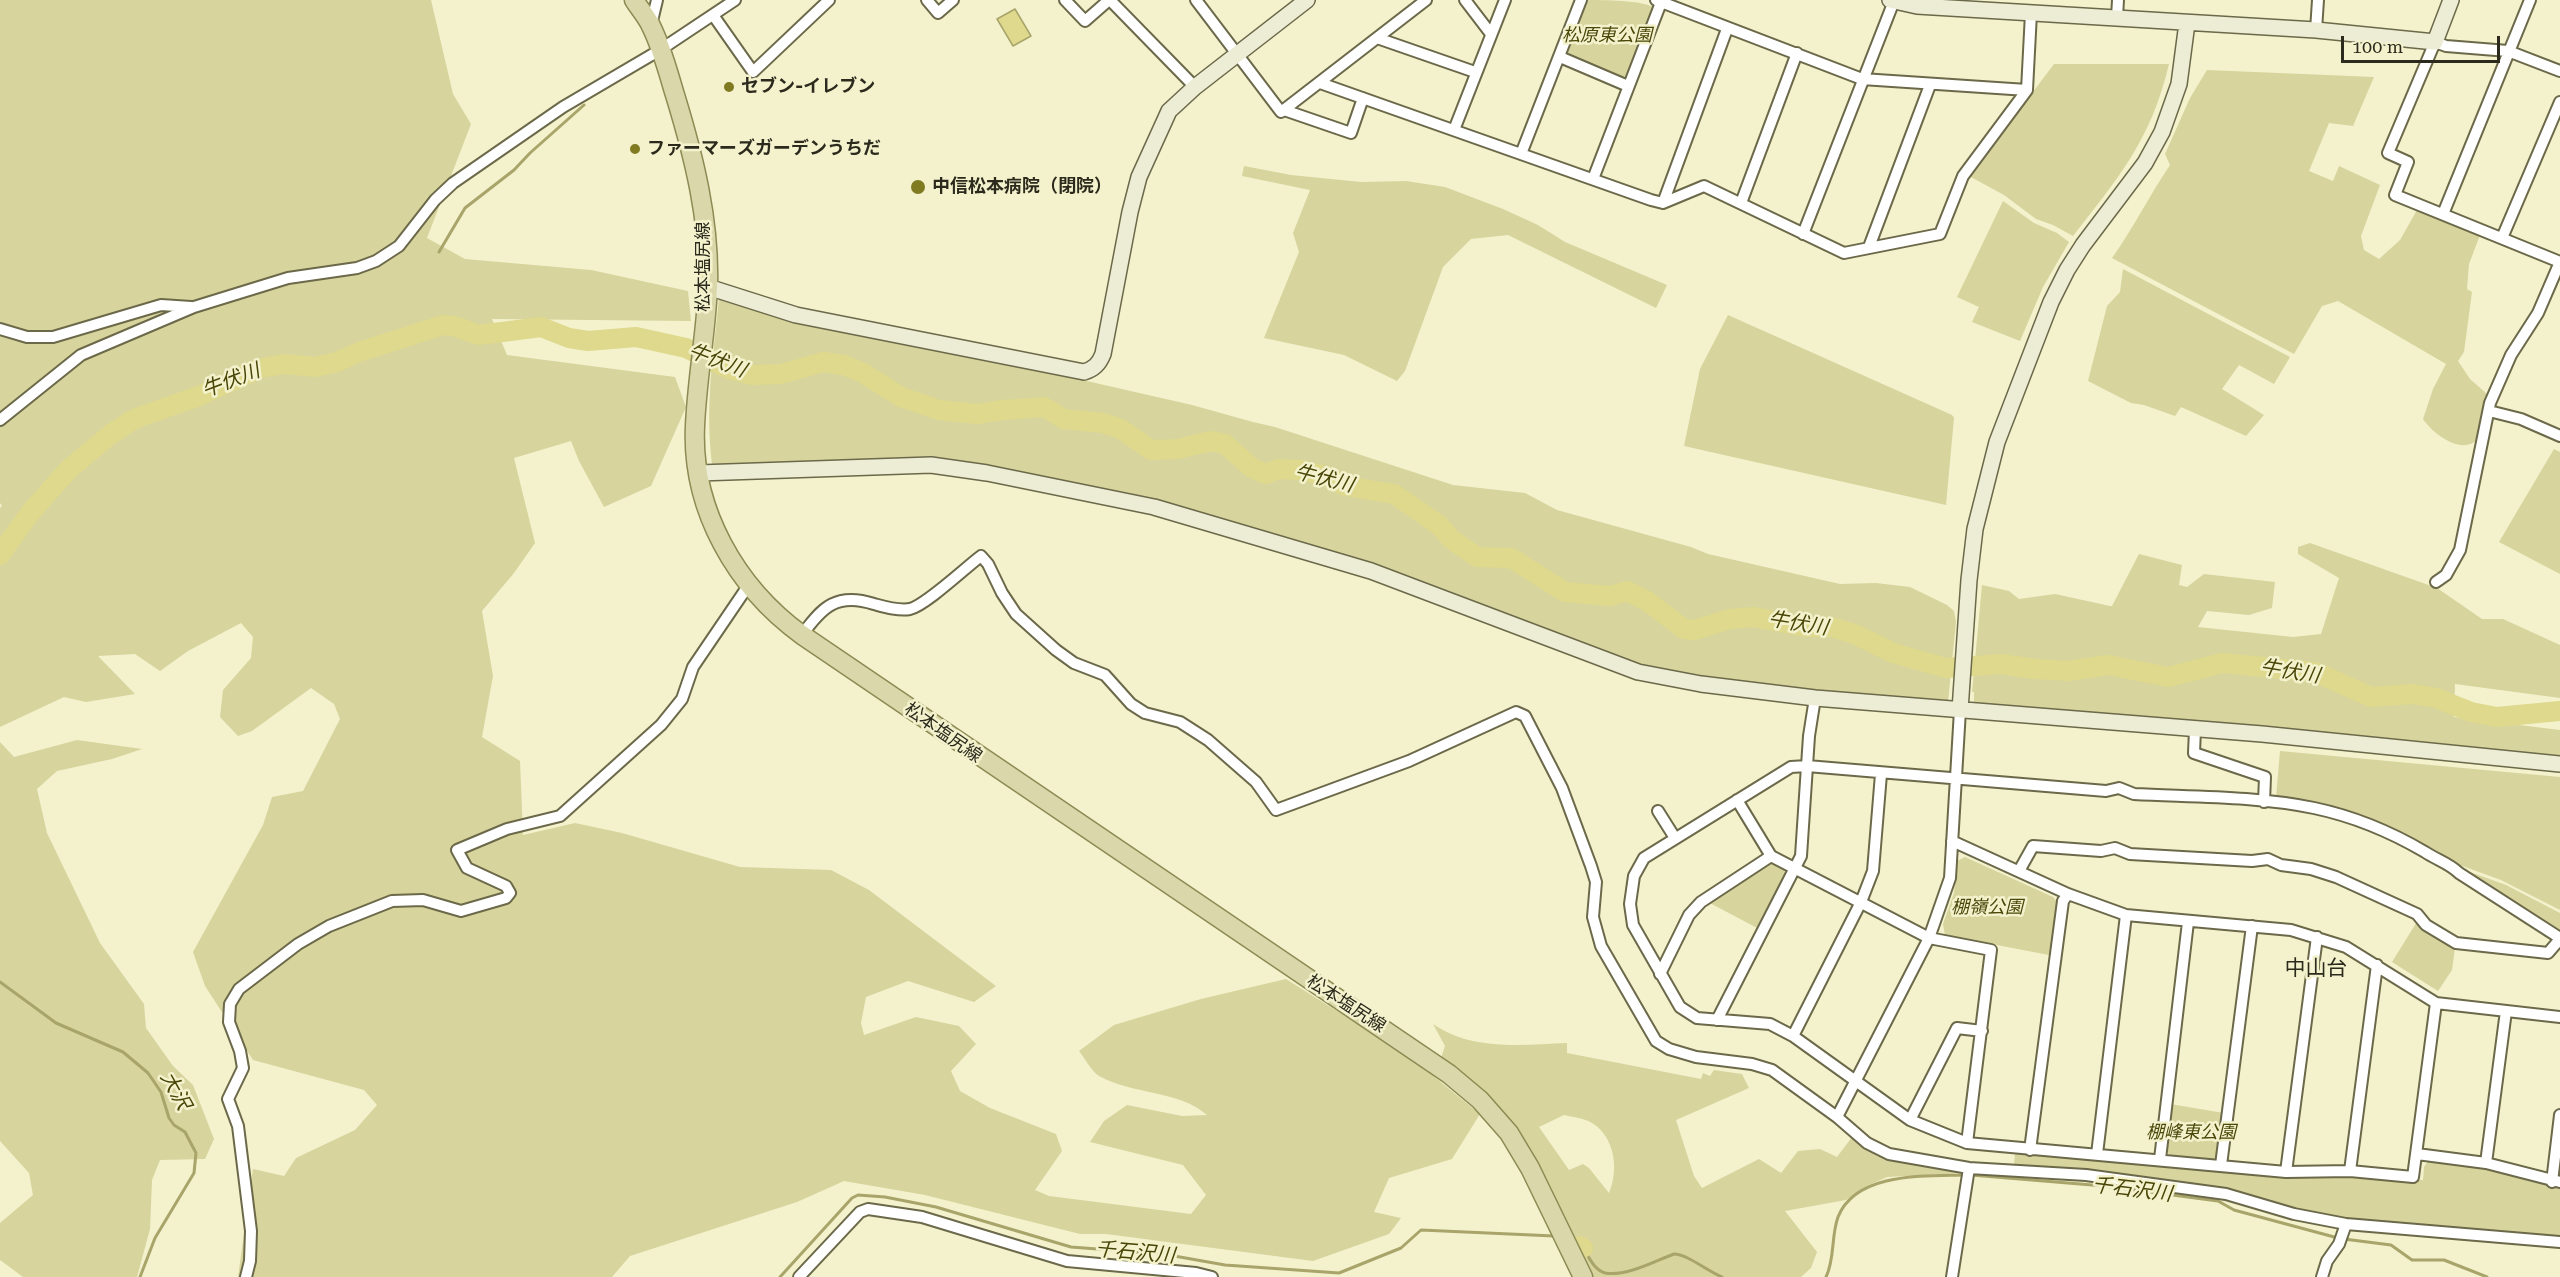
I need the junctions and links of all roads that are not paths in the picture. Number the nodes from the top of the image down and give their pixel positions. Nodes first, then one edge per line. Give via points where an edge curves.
1 (634, 0) edge
2 (657, 0) edge
3 (735, 0) edge
4 (829, 0) edge
5 (927, 0) edge
6 (953, 0) edge
7 (1065, 0) edge
8 (1109, 0) edge
9 (1196, 0) edge
10 (1307, 0) edge
11 (1426, 0) edge
12 (1465, 0) edge
13 (1504, 0) edge
14 (1581, 0) edge
15 (1893, 0) edge
16 (2118, 0) edge
17 (2318, 0) edge
18 (2451, 0) edge
19 (2530, 0) edge
20 (1660, 1) edge
21 (2031, 13) junction
22 (712, 15) junction
23 (2117, 17) junction
24 (2187, 23) junction
25 (651, 25) junction
26 (1727, 29) junction
27 (2316, 30) junction
28 (1491, 34) junction
29 (1377, 38) junction
30 (2435, 42) junction
31 (660, 50) junction
32 (2508, 51) junction
33 (1797, 53) junction
34 (1238, 55) junction
35 (1560, 57) junction
36 (2560, 71) edge
37 (1475, 72) junction
38 (1863, 79) junction
39 (1320, 83) junction
40 (1930, 85) junction
41 (1628, 86) junction
42 (1195, 87) junction
43 (2027, 90) junction
44 (1363, 98) junction
45 (2560, 102) edge
46 (1284, 110) junction
47 (1454, 130) junction
48 (1521, 154) junction
49 (1593, 178) junction
50 (1663, 203) junction
51 (1741, 203) junction
52 (2443, 214) junction
53 (1803, 234) junction
54 (2502, 238) junction
55 (1869, 247) junction
56 (2560, 262) edge
57 (707, 294) junction
58 (194, 307) junction
59 (0, 329) edge
60 (2489, 411) junction
61 (0, 420) edge
62 (2560, 436) edge
63 (698, 468) junction
64 (2436, 582) dead end
65 (748, 586) junction
66 (801, 635) junction
67 (1815, 698) junction
68 (1960, 707) junction
69 (2195, 729) junction
70 (2560, 764) edge
71 (1807, 766) junction
72 (1881, 774) junction
73 (1955, 779) junction
74 (1737, 800) junction
75 (2264, 802) junction
76 (1658, 811) dead end
77 (1675, 838) junction
78 (1953, 841) junction
79 (1771, 856) junction
80 (1795, 869) junction
81 (2019, 871) junction
82 (2068, 894) junction
83 (1861, 902) junction
84 (2126, 915) junction
85 (2188, 922) junction
86 (2252, 926) junction
87 (2317, 937) junction
88 (1929, 938) junction
89 (2560, 938) edge
90 (2378, 965) junction
91 (1660, 974) junction
92 (2436, 1003) junction
93 (2506, 1011) junction
94 (2560, 1017) edge
95 (1717, 1020) junction
96 (1982, 1031) junction
97 (1793, 1036) junction
98 (1856, 1082) junction
99 (2560, 1115) edge
100 (1837, 1117) junction
101 (1910, 1120) junction
102 (1967, 1143) junction
103 (2030, 1150) junction
104 (2097, 1154) junction
105 (2417, 1154) junction
106 (2160, 1159) junction
107 (2486, 1163) junction
108 (2221, 1165) junction
109 (2350, 1171) junction
110 (2286, 1172) junction
111 (1969, 1173) junction
112 (2556, 1182) edge
113 (2346, 1224) junction
114 (2560, 1242) edge
115 (1194, 1275) edge
116 (246, 1277) edge
117 (799, 1277) edge
118 (1212, 1277) edge
119 (1583, 1277) edge
120 (1952, 1277) edge
121 (2322, 1277) edge

1 - 25 main road, 松本塩尻線
2 - 25 street
3 - 22 street
4 - 22 street via 753,72
5 - 6 street via 938,12
7 - 8 street via 1085,21
8 - 42 street
9 - 34 street
10 - 34 street
11 - 29 street
12 - 28 street
13 - 28 street
14 - 35 street
15 - 21 street via 1917,6
15 - 38 street
16 - 23 street
17 - 27 street
18 - 30 street
19 - 32 street
20 - 26 street
20 - 41 street
21 - 23 street
21 - 43 street
22 - 31 street
23 - 24 street
24 - 27 street
24 - 68 street via 2179,84 2162,132 2145,163 2067,270 1997,442 1975,529
25 - 31 main road, 松本塩尻線
26 - 33 street
26 - 50 street
27 - 30 street
28 - 37 street
29 - 37 street
29 - 39 street
30 - 32 street
30 - 52 street via 2388,153 2408,162 2395,195
31 - 57 main road, 松本塩尻線 via 684,121 700,191
31 - 58 street via 563,107 453,183 399,246 376,261 357,268 288,278
32 - 36 street
32 - 52 street
33 - 38 street
33 - 51 street
34 - 42 street
34 - 46 street via 1281,112
35 - 41 street
35 - 48 street
37 - 47 street
38 - 40 street
38 - 53 street
39 - 44 street
39 - 46 street
40 - 43 street
40 - 55 street
41 - 49 street
42 - 57 street via 1169,111 1139,177 1103,354 1100,361 1084,372
43 - 55 street via 1963,176 1940,234
44 - 46 street via 1351,133
44 - 47 street
45 - 54 street
47 - 48 street
48 - 49 street
49 - 50 street
50 - 51 street via 1704,186
51 - 53 street
52 - 54 street
53 - 55 street via 1844,253
54 - 56 street
56 - 60 street via 2538,313 2511,355
57 - 63 main road, 松本塩尻線 via 695,428
58 - 59 street via 161,305 53,338 27,337
58 - 61 street via 81,355
60 - 62 street via 2521,419
60 - 64 street via 2460,550 2446,575
63 - 65 main road, 松本塩尻線 via 720,540
63 - 67 street via 931,465 1142,504 1371,571 1638,672
65 - 66 main road, 松本塩尻線 via 765,606
65 - 116 street via 693,667 682,699 661,725 560,816 507,829 457,850 467,868 506,886 510,893 506,898 461,911 423,900 392,901 329,926 298,944 239,989 230,1004 229,1022 243,1068 228,1099 238,1126 251,1231
66 - 100 street via 819,612 841,601 851,599 891,609 911,609 981,556 1016,614 1056,650 1074,663 1105,675 1131,704 1145,713 1180,722 1209,740 1257,782 1276,810 1409,761 1516,712 1525,716 1562,788 1591,866 1596,882 1593,917 1601,946 1656,1041 1696,1057 1772,1070
66 - 119 main road, 松本塩尻線 via 1449,1074 1480,1100 1509,1133
67 - 68 street
67 - 71 street
68 - 69 street
68 - 73 street
69 - 70 street
69 - 75 street via 2194,753 2265,777
71 - 72 street
71 - 74 street via 1791,768
71 - 80 street via 1801,856
72 - 73 street
72 - 83 street via 1873,871
73 - 75 street via 2106,791 2119,788 2134,794
73 - 78 street
74 - 77 street
74 - 79 street
75 - 89 street via 2314,808 2373,825 2448,863
76 - 77 street
77 - 91 street via 1644,858 1635,876 1630,904 1633,925
78 - 81 street
78 - 88 street via 1950,878
79 - 80 street
79 - 91 street via 1701,902 1689,915
80 - 83 street
80 - 95 street
81 - 82 street
81 - 89 street via 2033,846 2268,859 2311,869 2365,889 2417,914 2426,925 2456,943 2548,953
82 - 84 street
82 - 103 street via 2063,901
83 - 88 street
83 - 97 street
84 - 85 street
84 - 104 street
85 - 86 street
85 - 106 street
86 - 87 street
86 - 108 street
87 - 90 street via 2346,947
87 - 110 street
88 - 96 street via 1991,950
88 - 98 street
90 - 92 street
90 - 109 street
91 - 95 street via 1680,1007 1696,1018
92 - 93 street
92 - 105 street
93 - 94 street
93 - 107 street
95 - 97 street via 1770,1024
96 - 101 street via 1958,1028
96 - 102 street
97 - 98 street
98 - 100 street
98 - 101 street
99 - 112 street
100 - 111 street via 1867,1143 1889,1154
101 - 102 street
102 - 103 street
103 - 104 street
104 - 106 street
105 - 107 street
105 - 109 street via 2413,1177
106 - 108 street
107 - 112 street
108 - 110 street
109 - 110 street
111 - 113 street via 2086,1175 2226,1194
111 - 120 street
113 - 114 street
113 - 121 street
115 - 117 street via 1067,1261 922,1217 868,1209 860,1212
115 - 118 street

